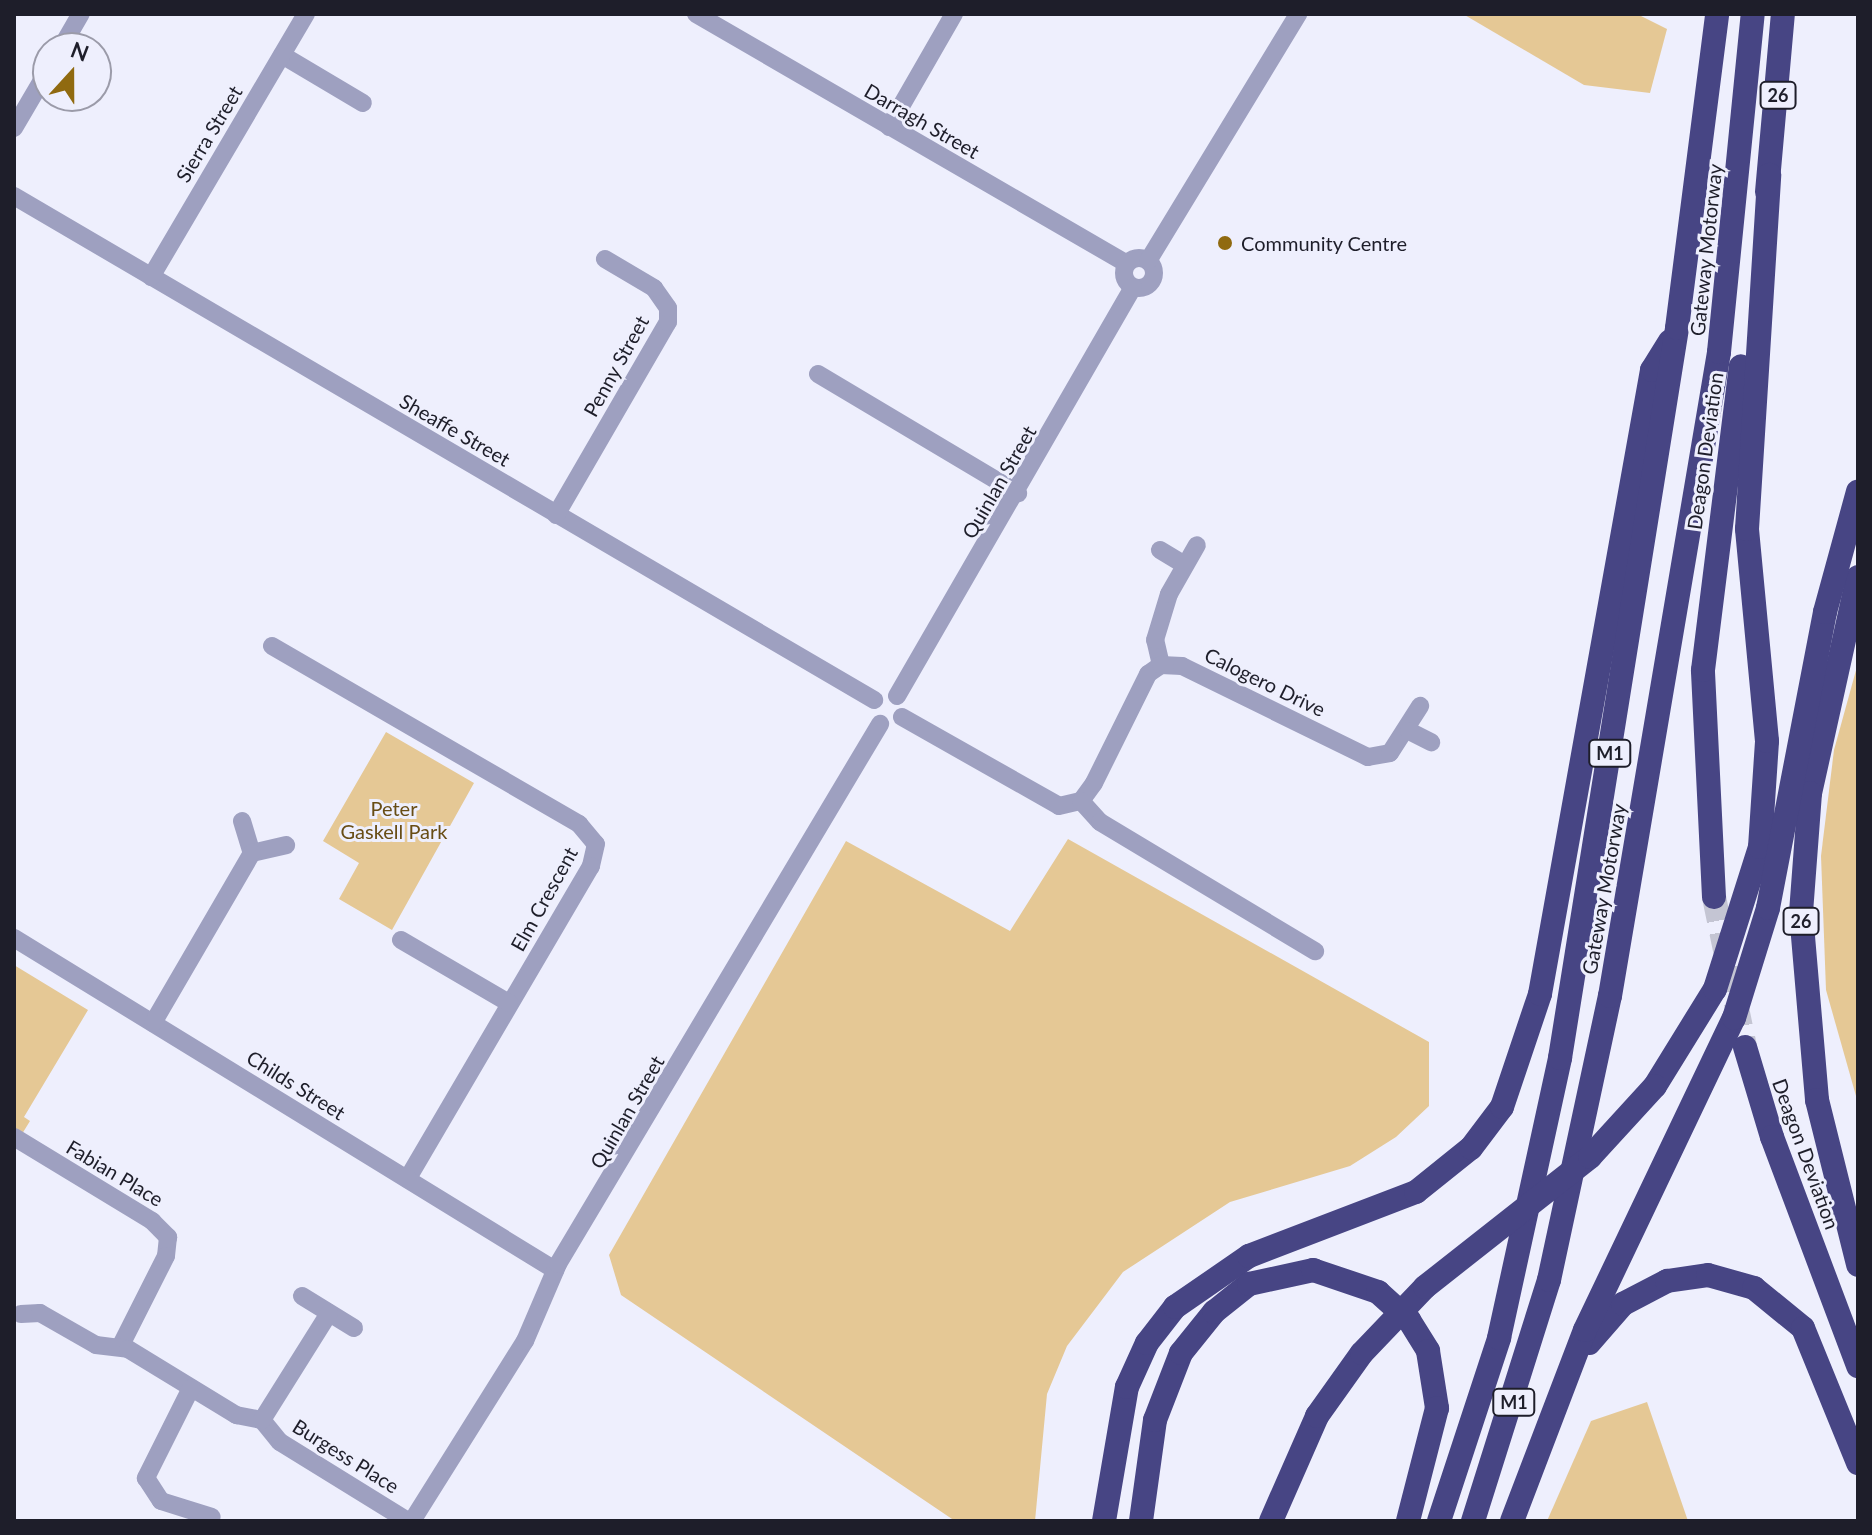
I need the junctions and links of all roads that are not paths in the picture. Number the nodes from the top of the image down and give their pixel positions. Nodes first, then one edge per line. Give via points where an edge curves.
1 (81, 14) edge
2 (306, 14) edge
3 (696, 14) edge
4 (954, 14) edge
5 (1298, 14) edge
6 (1717, 14) edge
7 (1753, 14) edge
8 (1783, 14) edge
9 (70, 32) edge
10 (282, 55) junction
11 (32, 97) edge
12 (363, 103) dead end
13 (889, 127) junction
14 (14, 128) edge
15 (1769, 175) junction
16 (14, 196) edge
17 (605, 259) dead end
18 (1148, 261) junction
19 (1127, 264) junction
20 (151, 277) junction
21 (1133, 287) junction
22 (1677, 328) junction
23 (818, 374) dead end
24 (1858, 491) edge
25 (1018, 493) junction
26 (556, 515) junction
27 (1197, 545) dead end
28 (1160, 550) dead end
29 (1185, 565) junction
30 (1858, 577) edge
31 (272, 646) dead end
32 (1161, 665) junction
33 (897, 696) junction
34 (874, 700) junction
35 (1420, 706) dead end
36 (902, 717) junction
37 (880, 724) junction
38 (1409, 731) junction
39 (1431, 742) dead end
40 (1081, 801) junction
41 (242, 821) dead end
42 (286, 845) dead end
43 (252, 853) junction
44 (1714, 897) tunnel mouth
45 (14, 938) edge
46 (401, 940) dead end
47 (1315, 951) dead end
48 (509, 1003) junction
49 (153, 1023) junction
50 (1745, 1047) tunnel mouth
51 (14, 1137) edge
52 (407, 1179) junction
53 (1858, 1265) edge
54 (555, 1270) junction
55 (302, 1296) dead end
56 (16, 1313) edge
57 (329, 1313) junction
58 (354, 1328) dead end
59 (120, 1347) junction
60 (1573, 1365) junction
61 (1858, 1366) edge
62 (191, 1388) junction
63 (262, 1420) junction
64 (1858, 1463) edge
65 (212, 1517) dead end
66 (410, 1521) edge
67 (1104, 1521) edge
68 (1141, 1521) edge
69 (1271, 1521) edge
70 (1408, 1521) edge
71 (1439, 1521) edge
72 (1473, 1521) edge
73 (1512, 1521) edge

1 - 9 street
2 - 10 street, Sierra Street
3 - 13 street, Darragh Street
4 - 13 street
5 - 18 street
6 - 22 highway, Gateway Motorway / M1
7 - 72 highway, Gateway Motorway / M1 via 1717,367 1607,1011 1549,1280
8 - 15 highway, Deagon Deviation / 26
10 - 12 street
10 - 20 street, Sierra Street
11 - 14 street
13 - 19 street, Darragh Street
15 - 44 highway, Deagon Deviation / 26 via 1703,670
15 - 69 highway, bridge via 1747,529 1767,741 1760,847 1715,989 1655,1086 1590,1157 1425,1287 1362,1353 1317,1416
16 - 20 street, Sheaffe Street
17 - 26 street, Penny Street via 654,288 668,308 668,322
18 - 19 street
18 - 21 street, Quinlan Street via 1152,282
19 - 21 street via 1124,277
20 - 26 street, Sheaffe Street
21 - 25 street, Quinlan Street
22 - 67 highway via 1652,370 1540,994 1502,1107 1471,1148 1416,1192 1249,1256 1175,1307 1147,1343 1127,1387
22 - 71 highway, Gateway Motorway / M1 via 1538,1177 1484,1388
23 - 25 street
24 - 60 highway via 1825,612 1781,849 1748,977
25 - 33 street, Quinlan Street
26 - 34 street, Sheaffe Street
27 - 29 street
28 - 29 street
29 - 32 street via 1155,640
30 - 53 highway, Deagon Deviation / 26 via 1810,793 1801,913 1815,1085
31 - 48 street, Elm Crescent via 579,824 594,839 591,866
32 - 38 street, Calogero Drive via 1182,666 1368,757 1390,753
32 - 40 street via 1148,674 1135,709
33 - 34 street
33 - 36 street
34 - 37 street via 871,711
35 - 38 street, Calogero Drive
36 - 37 street
36 - 40 street via 1059,806
37 - 54 street, Quinlan Street
38 - 39 street
40 - 47 street via 1100,822
41 - 43 street
42 - 43 street
43 - 49 street
45 - 49 street, Childs Street
46 - 48 street
48 - 52 street, Elm Crescent
49 - 52 street, Childs Street
50 - 61 highway, Deagon Deviation via 1772,1137
51 - 59 street, Fabian Place via 168,1237 166,1256
52 - 54 street, Childs Street
54 - 66 street, Quinlan Street via 530,1332
55 - 57 street
56 - 59 street, Burgess Place via 40,1313 96,1345
57 - 58 street
57 - 63 street
59 - 62 street, Burgess Place
60 - 64 highway via 1600,1327 1644,1289 1688,1276 1730,1279 1774,1300 1803,1328
60 - 73 highway
62 - 63 street, Burgess Place via 240,1417
62 - 65 street via 146,1478 161,1501
63 - 66 street, Burgess Place via 280,1442
68 - 70 highway via 1155,1420 1181,1353 1214,1312 1249,1284 1313,1270 1378,1292 1409,1320 1428,1351 1437,1408

